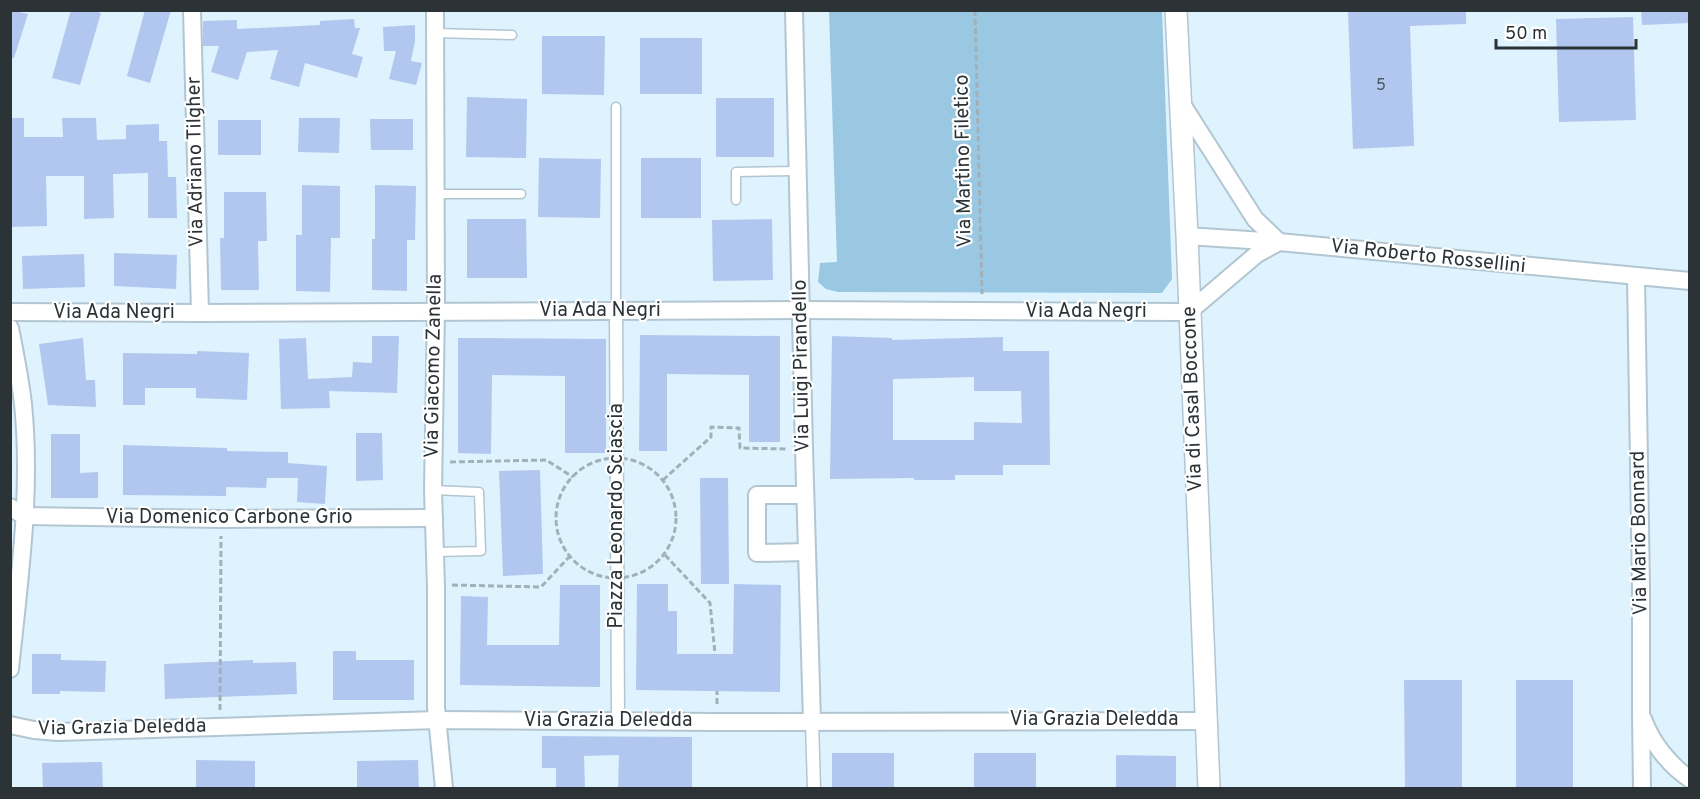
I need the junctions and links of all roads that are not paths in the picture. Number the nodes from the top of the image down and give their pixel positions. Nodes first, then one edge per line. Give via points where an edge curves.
1 (192, 10) edge
2 (435, 10) edge
3 (794, 10) edge
4 (1176, 10) edge
5 (435, 33) junction
6 (512, 35) dead end
7 (1180, 101) junction
8 (616, 107) dead end
9 (797, 171) junction
10 (434, 194) junction
11 (521, 194) dead end
12 (736, 200) dead end
13 (1187, 236) junction
14 (1279, 242) junction
15 (1636, 277) junction
16 (1689, 282) edge
17 (801, 310) junction
18 (436, 311) junction
19 (616, 311) junction
20 (1190, 311) junction
21 (10, 312) edge
22 (200, 314) junction
23 (10, 328) edge
24 (433, 490) junction
25 (805, 495) junction
26 (17, 512) edge
27 (434, 518) junction
28 (434, 552) junction
29 (807, 552) junction
30 (10, 669) edge
31 (1641, 713) junction
32 (438, 720) junction
33 (618, 721) junction
34 (812, 721) junction
35 (1206, 721) junction
36 (10, 725) edge
37 (1689, 780) edge
38 (444, 789) edge
39 (814, 789) edge
40 (1209, 789) edge
41 (1642, 789) edge

1 - 22 street, Via Adriano Tilgher
2 - 5 street, Via Giacomo Zanella
3 - 9 street, Via Luigi Pirandello
4 - 7 street, Via di Casal Boccone
5 - 6 lane
5 - 10 street, Via Giacomo Zanella
7 - 13 street, Via di Casal Boccone
7 - 14 street via 1255,219
8 - 19 lane
9 - 12 lane via 736,172
9 - 17 street, Via Luigi Pirandello
10 - 11 lane
10 - 18 street, Via Giacomo Zanella
13 - 14 street, Via Roberto Rossellini
13 - 20 street, Via di Casal Boccone
14 - 15 street, Via Roberto Rossellini
14 - 20 street via 1257,254
15 - 16 street, Via Roberto Rossellini
15 - 31 street, Via Mario Bonnard
17 - 19 street, Via Ada Negri
17 - 20 street, Via Ada Negri
17 - 25 street, Via Luigi Pirandello
18 - 19 street, Via Ada Negri
18 - 22 street, Via Ada Negri
18 - 24 street, Via Giacomo Zanella
19 - 33 street, Piazza Leonardo Sciascia
20 - 35 street, Via di Casal Boccone
21 - 22 street, Via Ada Negri
23 - 26 street via 24,415 26,484
24 - 27 street, Via Giacomo Zanella
24 - 28 lane via 479,492 481,540 481,551
25 - 29 street, Via Luigi Pirandello
25 - 29 street via 757,495 758,553
26 - 27 street, Via Domenico Carbone Grio via 221,519
26 - 30 street via 21,566
27 - 28 street, Via Giacomo Zanella
28 - 32 street, Via Giacomo Zanella
29 - 34 street, Via Luigi Pirandello
31 - 37 street via 1658,746
31 - 41 street, Via Mario Bonnard
32 - 33 street, Via Grazia Deledda
32 - 36 street, Via Grazia Deledda via 58,732
32 - 38 street, Via Giacomo Zanella
33 - 34 street, Via Grazia Deledda
34 - 35 street, Via Grazia Deledda
34 - 39 street
35 - 40 street, Via di Casal Boccone

